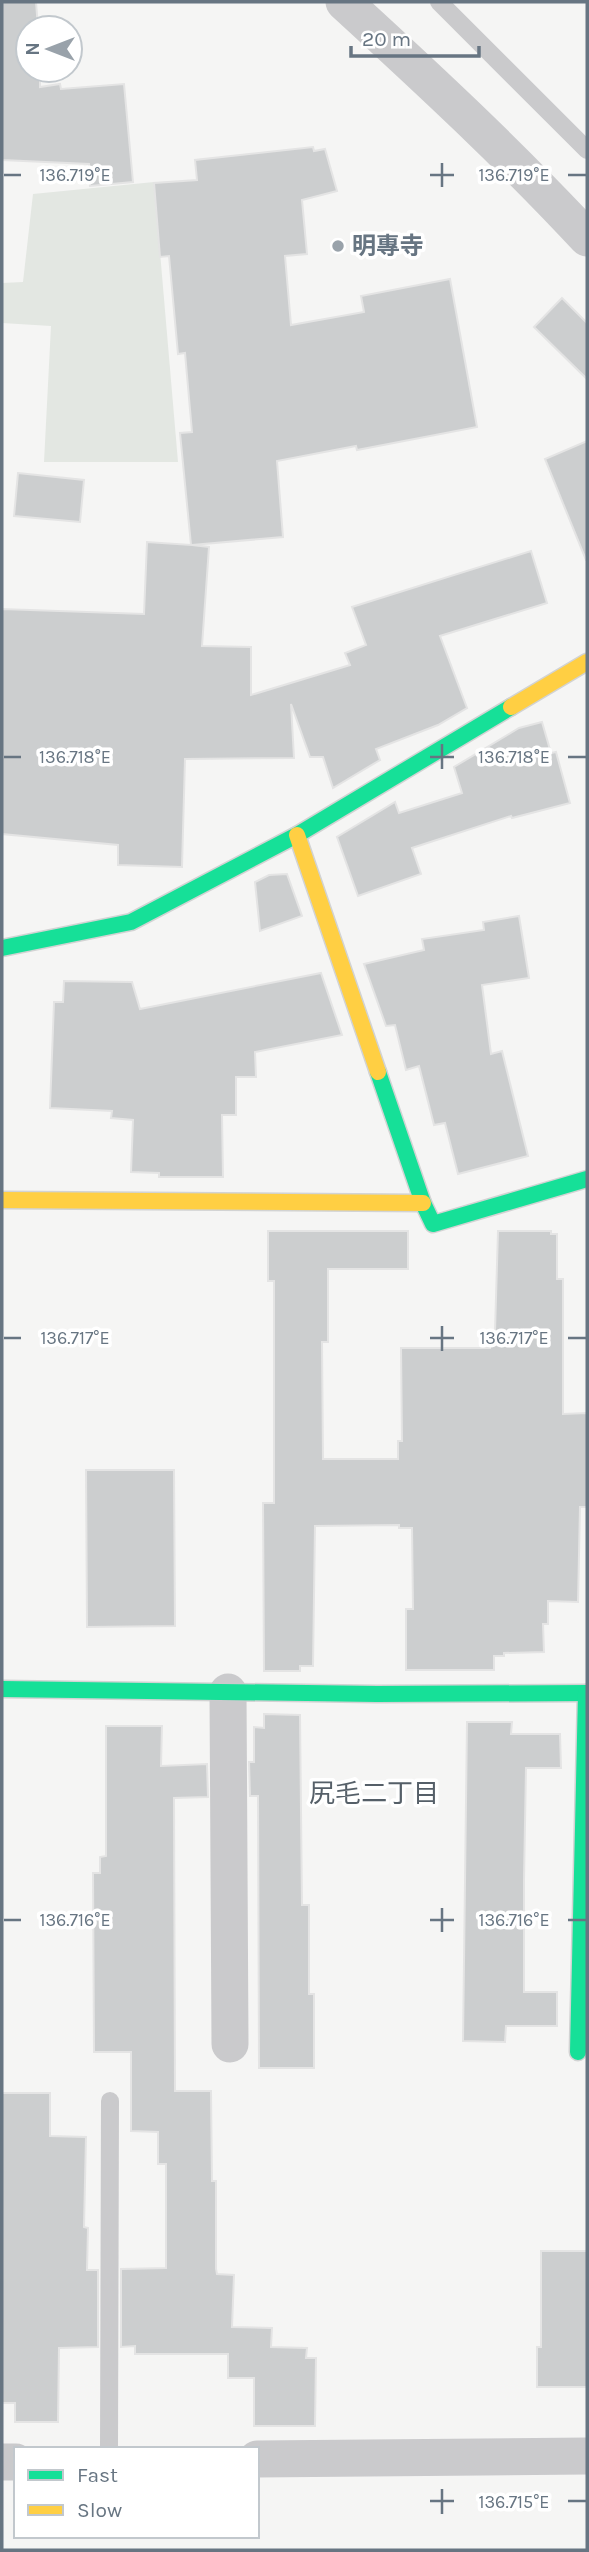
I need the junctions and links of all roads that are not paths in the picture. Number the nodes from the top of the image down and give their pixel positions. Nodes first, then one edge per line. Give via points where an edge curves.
1 (344, 2) edge
2 (439, 2) edge
3 (587, 150) edge
4 (587, 238) edge
5 (587, 662) edge
6 (297, 835) junction
7 (2, 948) edge
8 (587, 1179) edge
9 (2, 1200) edge
10 (424, 1203) junction
11 (2, 1689) edge
12 (228, 1692) junction
13 (587, 1693) edge
14 (230, 2044) dead end
15 (578, 2053) dead end
16 (110, 2101) dead end
17 (109, 2447) edge
18 (587, 2456) edge
19 (259, 2459) edge

1 - 4 street via 529,175
2 - 3 lane
5 - 6 street
6 - 7 street via 131,922
6 - 10 street
8 - 10 street via 433,1224
9 - 10 street
11 - 12 street
12 - 13 street
12 - 14 street
13 - 15 street
16 - 17 lane
18 - 19 street

